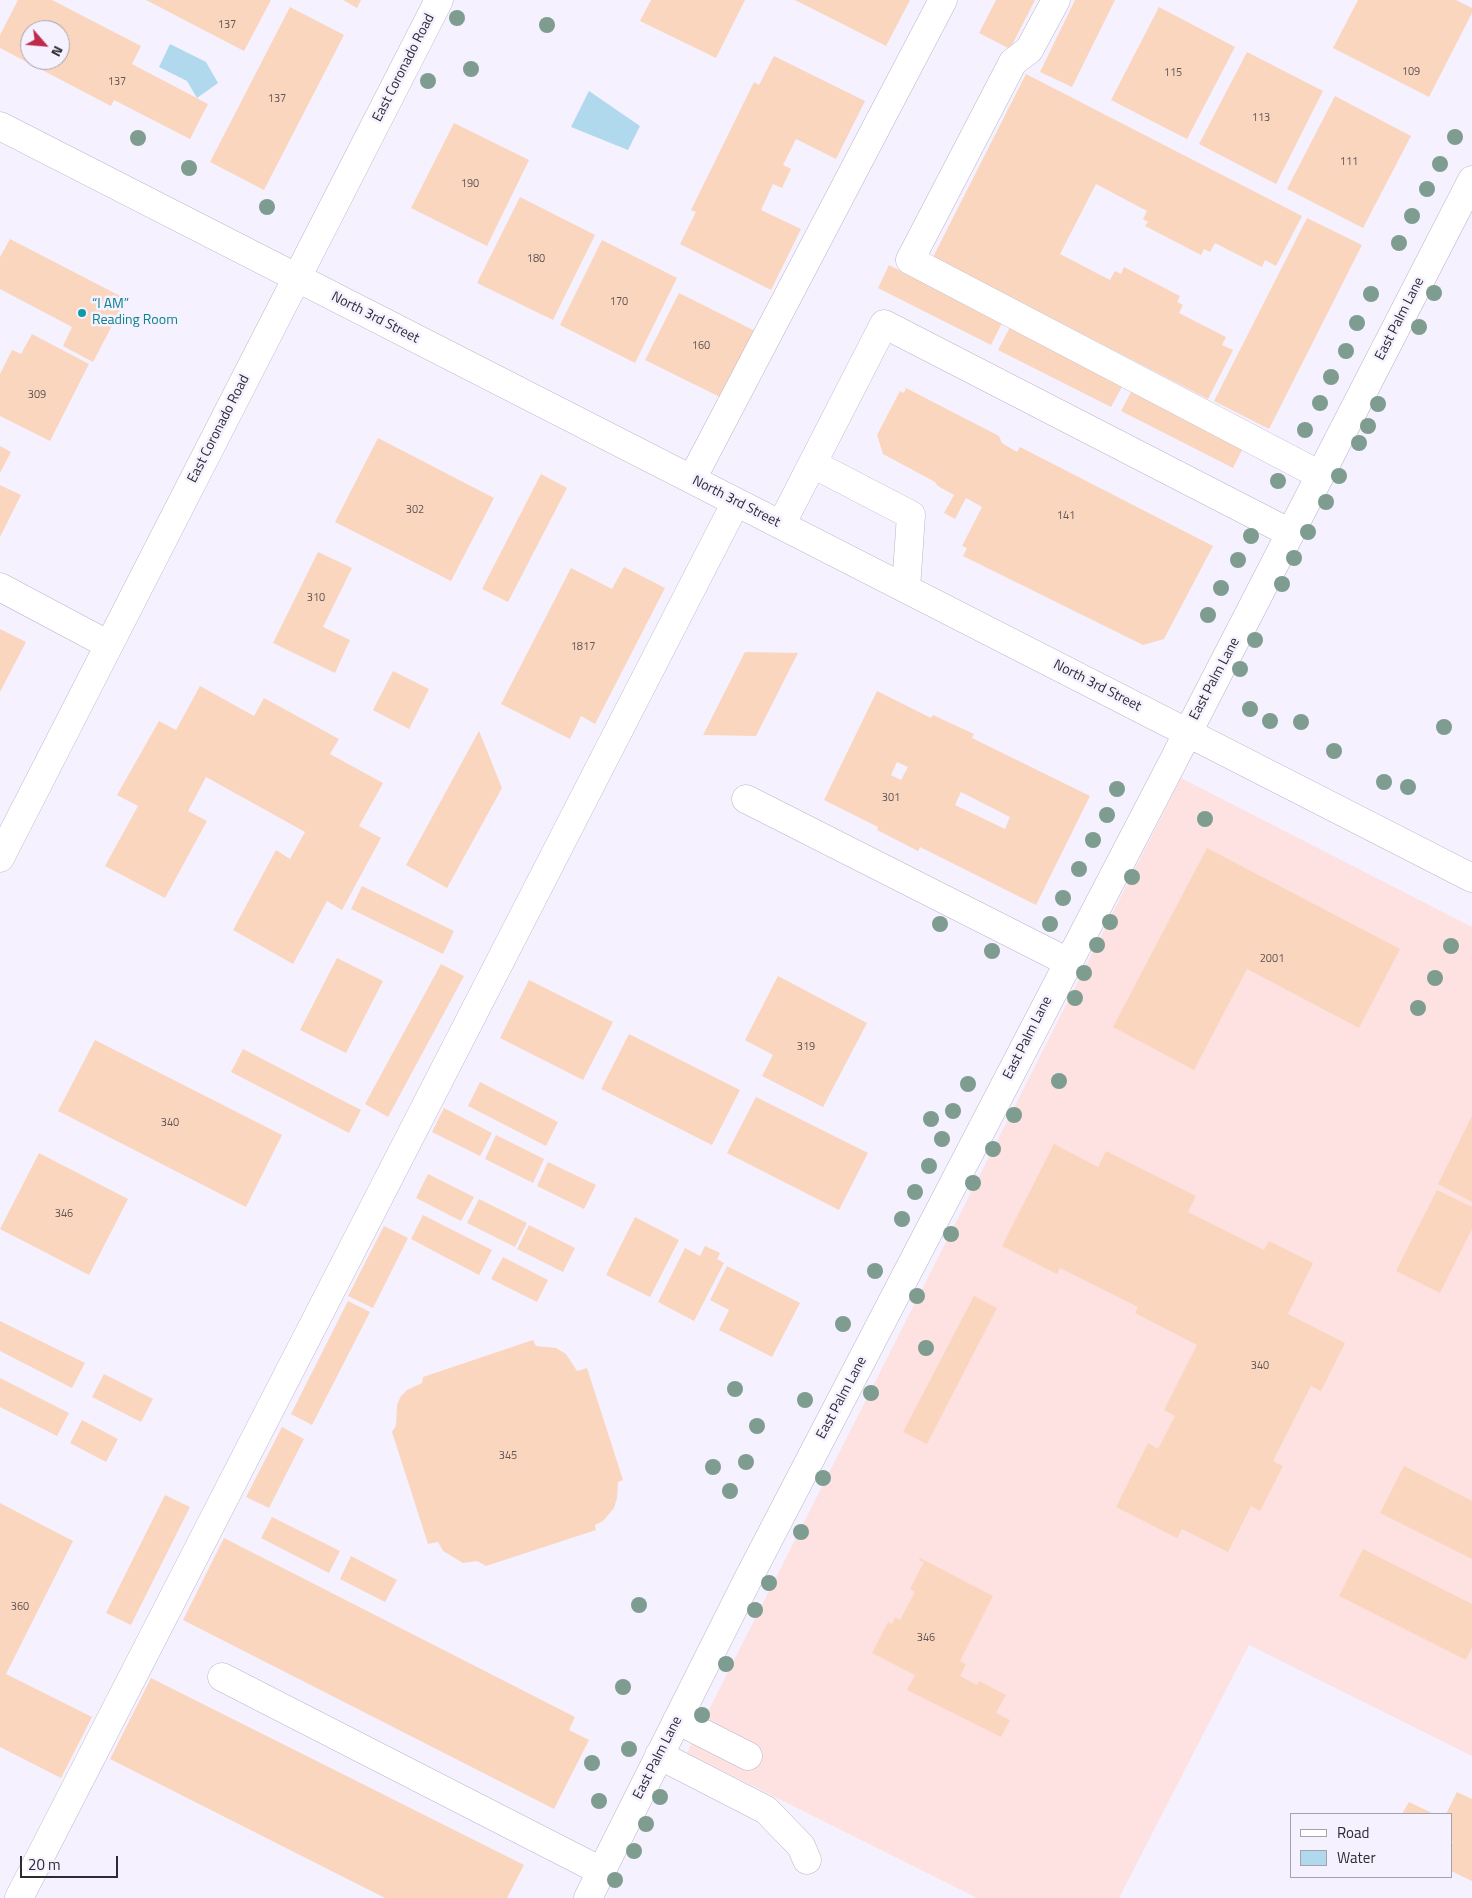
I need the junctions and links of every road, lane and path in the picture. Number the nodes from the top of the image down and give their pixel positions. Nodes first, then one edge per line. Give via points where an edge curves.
1 (439, 0) edge
2 (943, 0) edge
3 (1056, 0) edge
4 (0, 126) edge
5 (1472, 180) edge
6 (297, 278) junction
7 (813, 464) junction
8 (1320, 476) junction
9 (692, 479) junction
10 (736, 502) junction
11 (781, 525) junction
12 (1290, 533) junction
13 (0, 587) edge
14 (906, 589) junction
15 (109, 645) junction
16 (1186, 733) junction
17 (746, 799) dead end
18 (0, 858) edge
19 (1472, 878) edge
20 (1068, 962) junction
21 (222, 1677) dead end
22 (677, 1720) junction
23 (659, 1755) junction
24 (748, 1756) dead end
25 (807, 1860) dead end
26 (601, 1871) junction
27 (19, 1898) edge
28 (588, 1898) edge

1 - 6 street, East Coronado Road
2 - 9 street
3 - 8 street via 1029,50 1013,62 910,260
4 - 6 street, North 3rd Street
5 - 8 street, East Palm Lane
6 - 9 street, North 3rd Street
6 - 15 street, East Coronado Road
7 - 11 street
7 - 12 street via 884,324
7 - 14 street via 911,515
8 - 12 street, East Palm Lane
9 - 10 street, North 3rd Street
10 - 11 street, North 3rd Street
10 - 27 street
11 - 14 street, North 3rd Street
12 - 16 street, East Palm Lane
13 - 15 street
14 - 16 street, North 3rd Street
15 - 18 street, East Coronado Road
16 - 19 street, North 3rd Street
16 - 20 street, East Palm Lane
17 - 20 street
20 - 22 street, East Palm Lane
21 - 26 street
22 - 23 street, East Palm Lane
22 - 24 street
23 - 25 street via 766,1810 801,1846
23 - 26 street, East Palm Lane
26 - 28 street, East Palm Lane

